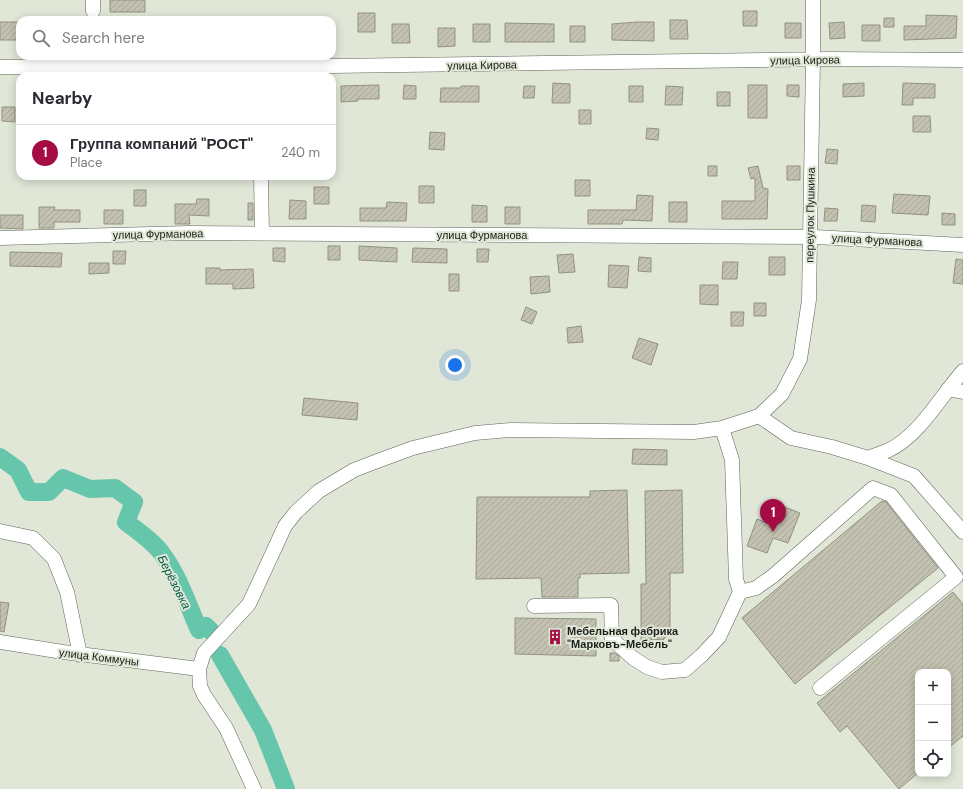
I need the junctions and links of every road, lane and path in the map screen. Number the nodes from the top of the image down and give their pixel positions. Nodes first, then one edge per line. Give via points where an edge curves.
1 (813, 0) edge
2 (813, 60) junction
3 (963, 60) edge
4 (0, 67) edge
5 (261, 72) edge
6 (261, 180) edge
7 (262, 233) junction
8 (809, 237) junction
9 (0, 238) edge
10 (963, 245) edge
11 (963, 371) edge
12 (948, 389) junction
13 (963, 392) edge
14 (759, 416) junction
15 (722, 428) junction
16 (868, 458) junction
17 (0, 531) edge
18 (963, 532) edge
19 (740, 592) junction
20 (534, 606) dead end
21 (0, 642) edge
22 (80, 655) junction
23 (199, 669) junction
24 (820, 688) dead end
25 (254, 789) edge

1 - 2 street, переулок Пушкина
2 - 3 street, улица Кирова
2 - 5 street, улица Кирова
2 - 8 street, переулок Пушкина
4 - 5 street, улица Кирова
6 - 7 street
7 - 8 street, улица Фурманова
7 - 9 street, улица Фурманова
8 - 10 street, улица Фурманова
8 - 14 street, переулок Пушкина via 809,300 800,359 782,394
11 - 12 street
12 - 13 street
12 - 16 street via 906,439 890,450
14 - 15 street
14 - 16 street via 791,438
15 - 19 street via 732,460 736,579
15 - 23 street via 694,432 511,430 474,433 413,448 354,470 319,491 285,526 249,604 204,653
16 - 18 street via 914,476
17 - 22 street via 34,538 54,559 67,592
19 - 20 street via 719,637 702,655 685,670 662,672 647,668 612,639 611,605
19 - 24 street via 756,588 773,576 873,488 891,495 956,577
21 - 22 street, улица Коммуны
22 - 23 street, улица Коммуны
23 - 25 street via 200,686 204,695 226,728

